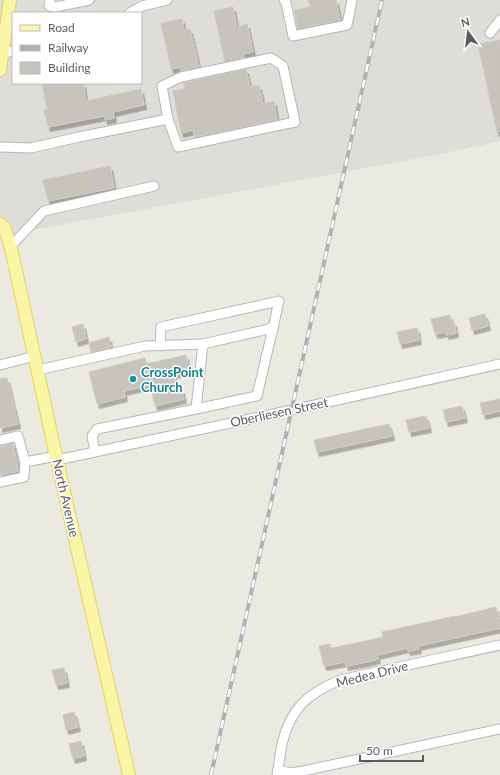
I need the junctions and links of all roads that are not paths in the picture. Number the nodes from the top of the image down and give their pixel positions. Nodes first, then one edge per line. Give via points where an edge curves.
1 (10, 0) edge
2 (50, 0) edge
3 (89, 0) edge
4 (167, 0) edge
5 (284, 0) edge
6 (352, 0) edge
7 (145, 3) edge
8 (132, 12) edge
9 (500, 20) edge
10 (490, 33) dead end
11 (8, 52) edge
12 (0, 70) edge
13 (168, 119) junction
14 (0, 147) edge
15 (154, 186) dead end
16 (0, 224) edge
17 (10, 246) junction
18 (273, 328) junction
19 (203, 344) junction
20 (160, 346) junction
21 (35, 356) junction
22 (500, 364) edge
23 (0, 365) edge
24 (38, 370) junction
25 (196, 409) junction
26 (0, 440) edge
27 (96, 451) junction
28 (57, 458) junction
29 (25, 462) junction
30 (0, 482) edge
31 (500, 645) edge
32 (500, 729) edge
33 (277, 772) edge
34 (129, 775) edge

1 - 11 main road
2 - 3 street via 49,6 55,7
4 - 7 street
5 - 6 street via 293,36 347,25
7 - 8 street
9 - 10 street
11 - 12 main road
13 - 13 street via 162,86 181,77 271,58 283,66 294,122 178,147
13 - 14 street via 31,148
15 - 17 street via 44,211
16 - 17 main road, North Avenue via 5,229
17 - 21 main road, North Avenue
18 - 19 street
18 - 20 street via 278,301 160,326
18 - 25 street via 257,396
19 - 20 street
19 - 25 street
20 - 24 street via 145,346
21 - 23 street
21 - 24 main road, North Avenue
22 - 27 street, Oberliesen Street
24 - 28 main road, North Avenue
25 - 27 street via 97,429 92,436
26 - 29 street via 18,436
27 - 28 street, Oberliesen Street
28 - 29 street, Oberliesen Street
28 - 34 main road, North Avenue
29 - 30 street via 24,477
31 - 33 street, Medea Drive via 340,680 328,685 300,705 290,720 282,743
32 - 33 street via 303,771

